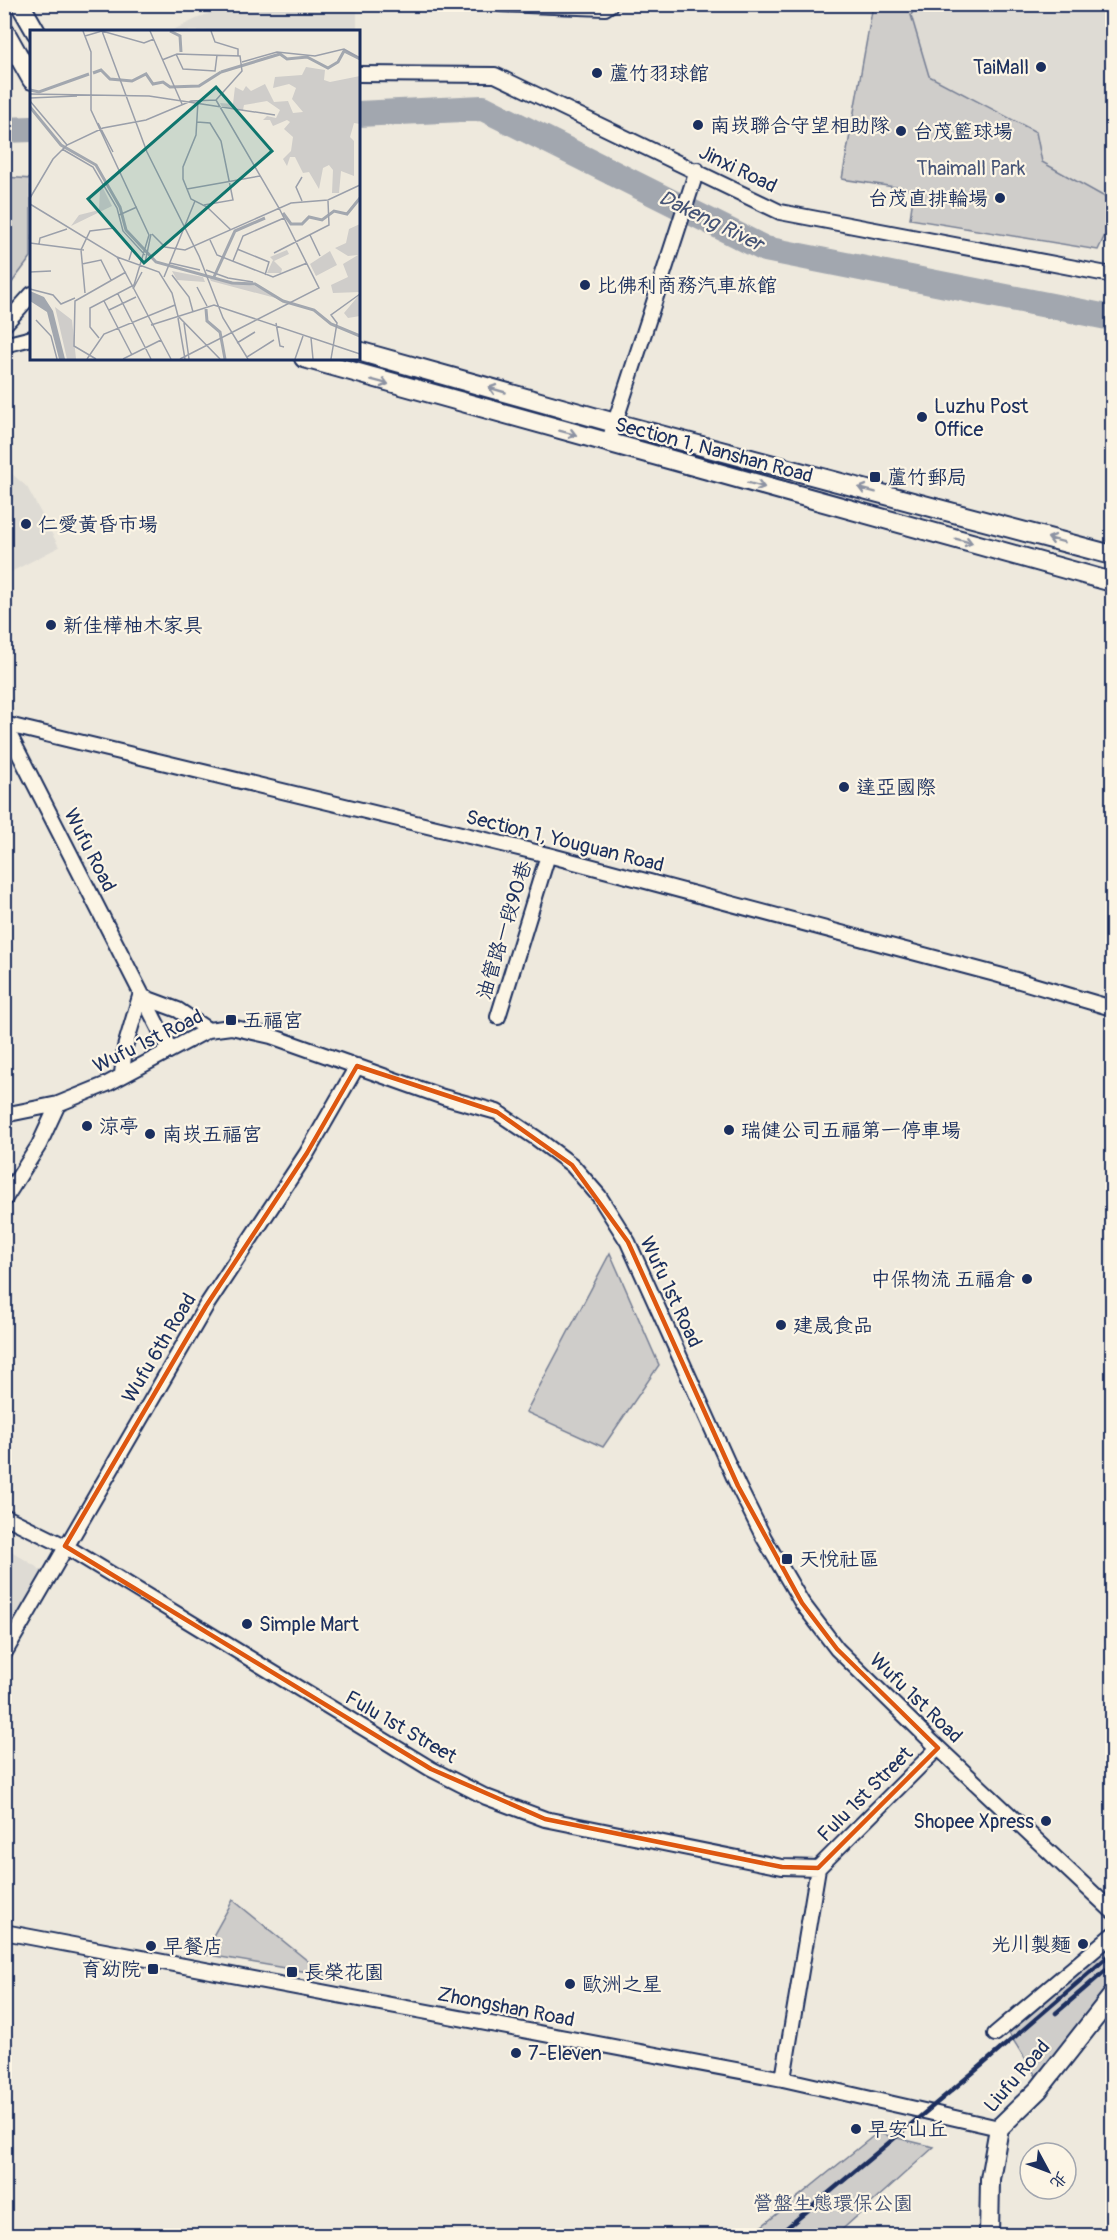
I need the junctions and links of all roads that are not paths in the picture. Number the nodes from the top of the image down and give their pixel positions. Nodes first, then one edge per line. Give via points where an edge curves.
1 (20, 4) edge
2 (500, 4) edge
3 (611, 4) edge
4 (4, 30) edge
5 (35, 30) edge
6 (360, 74) edge
7 (30, 76) edge
8 (697, 170) junction
9 (1113, 275) edge
10 (30, 296) edge
11 (4, 325) edge
12 (30, 338) edge
13 (4, 345) edge
14 (360, 352) edge
15 (311, 360) edge
16 (615, 423) junction
17 (608, 444) junction
18 (942, 510) junction
19 (936, 534) junction
20 (1113, 555) edge
21 (1113, 582) edge
22 (5, 724) edge
23 (548, 855) junction
24 (142, 995) junction
25 (1113, 1008) edge
26 (498, 1017) dead end
27 (208, 1029) junction
28 (170, 1050) junction
29 (357, 1066) junction
30 (122, 1074) junction
31 (58, 1104) junction
32 (4, 1115) edge
33 (4, 1200) edge
34 (4, 1516) edge
35 (65, 1546) junction
36 (4, 1654) edge
37 (938, 1748) junction
38 (818, 1868) junction
39 (1113, 1911) edge
40 (4, 1932) edge
41 (1113, 1935) edge
42 (1113, 1996) edge
43 (995, 2034) dead end
44 (783, 2079) junction
45 (999, 2128) junction
46 (989, 2235) edge

1 - 5 street
2 - 3 street via 605,8
4 - 7 street
6 - 8 street, Jinxi Road via 495,75
8 - 9 street, Jinxi Road via 780,212
8 - 16 street
10 - 11 street
12 - 13 street
16 -> 14 street, Section 1, Nanshan Road
15 -> 17 street, Section 1, Nanshan Road
16 - 17 street
18 -> 16 street, Section 1, Nanshan Road
17 -> 19 street, Section 1, Nanshan Road
18 - 19 street
20 -> 18 street, Section 1, Nanshan Road
19 -> 21 street, Section 1, Nanshan Road
22 - 23 street, Section 1, Youguan Road
22 - 24 street, Wufu Road
23 - 25 street, Section 1, Youguan Road
23 - 26 street, 油管路一段90巷
24 - 27 street via 178,1010
24 - 28 street, Wufu Road
24 - 30 street via 125,1047
27 - 28 street, Wufu 1st Road
27 - 29 street, Wufu 1st Road via 231,1027 271,1036
28 - 30 street, Wufu 1st Road
29 - 35 street, Wufu 6th Road via 307,1154 206,1306
29 - 37 street, Wufu 1st Road via 497,1112 572,1165 599,1197 628,1242 726,1460 801,1603 837,1649
30 - 31 street, Wufu 1st Road
31 - 32 street, Wufu 1st Road
31 - 33 street via 39,1145
34 - 35 street, Fulu 1st Street
35 - 36 street, Wufu 6th Road
35 - 38 street, Fulu 1st Street via 326,1707 486,1797 545,1819 782,1867
37 - 38 street, Fulu 1st Street
37 - 39 street, Wufu 1st Road
38 - 44 street, Fulu 1st Street
40 - 44 street, Zhongshan Road
41 - 43 street
42 - 45 street, Liufu Road via 1039,2089
44 - 45 street, Zhongshan Road
45 - 46 street, Liufu Road via 990,2179

